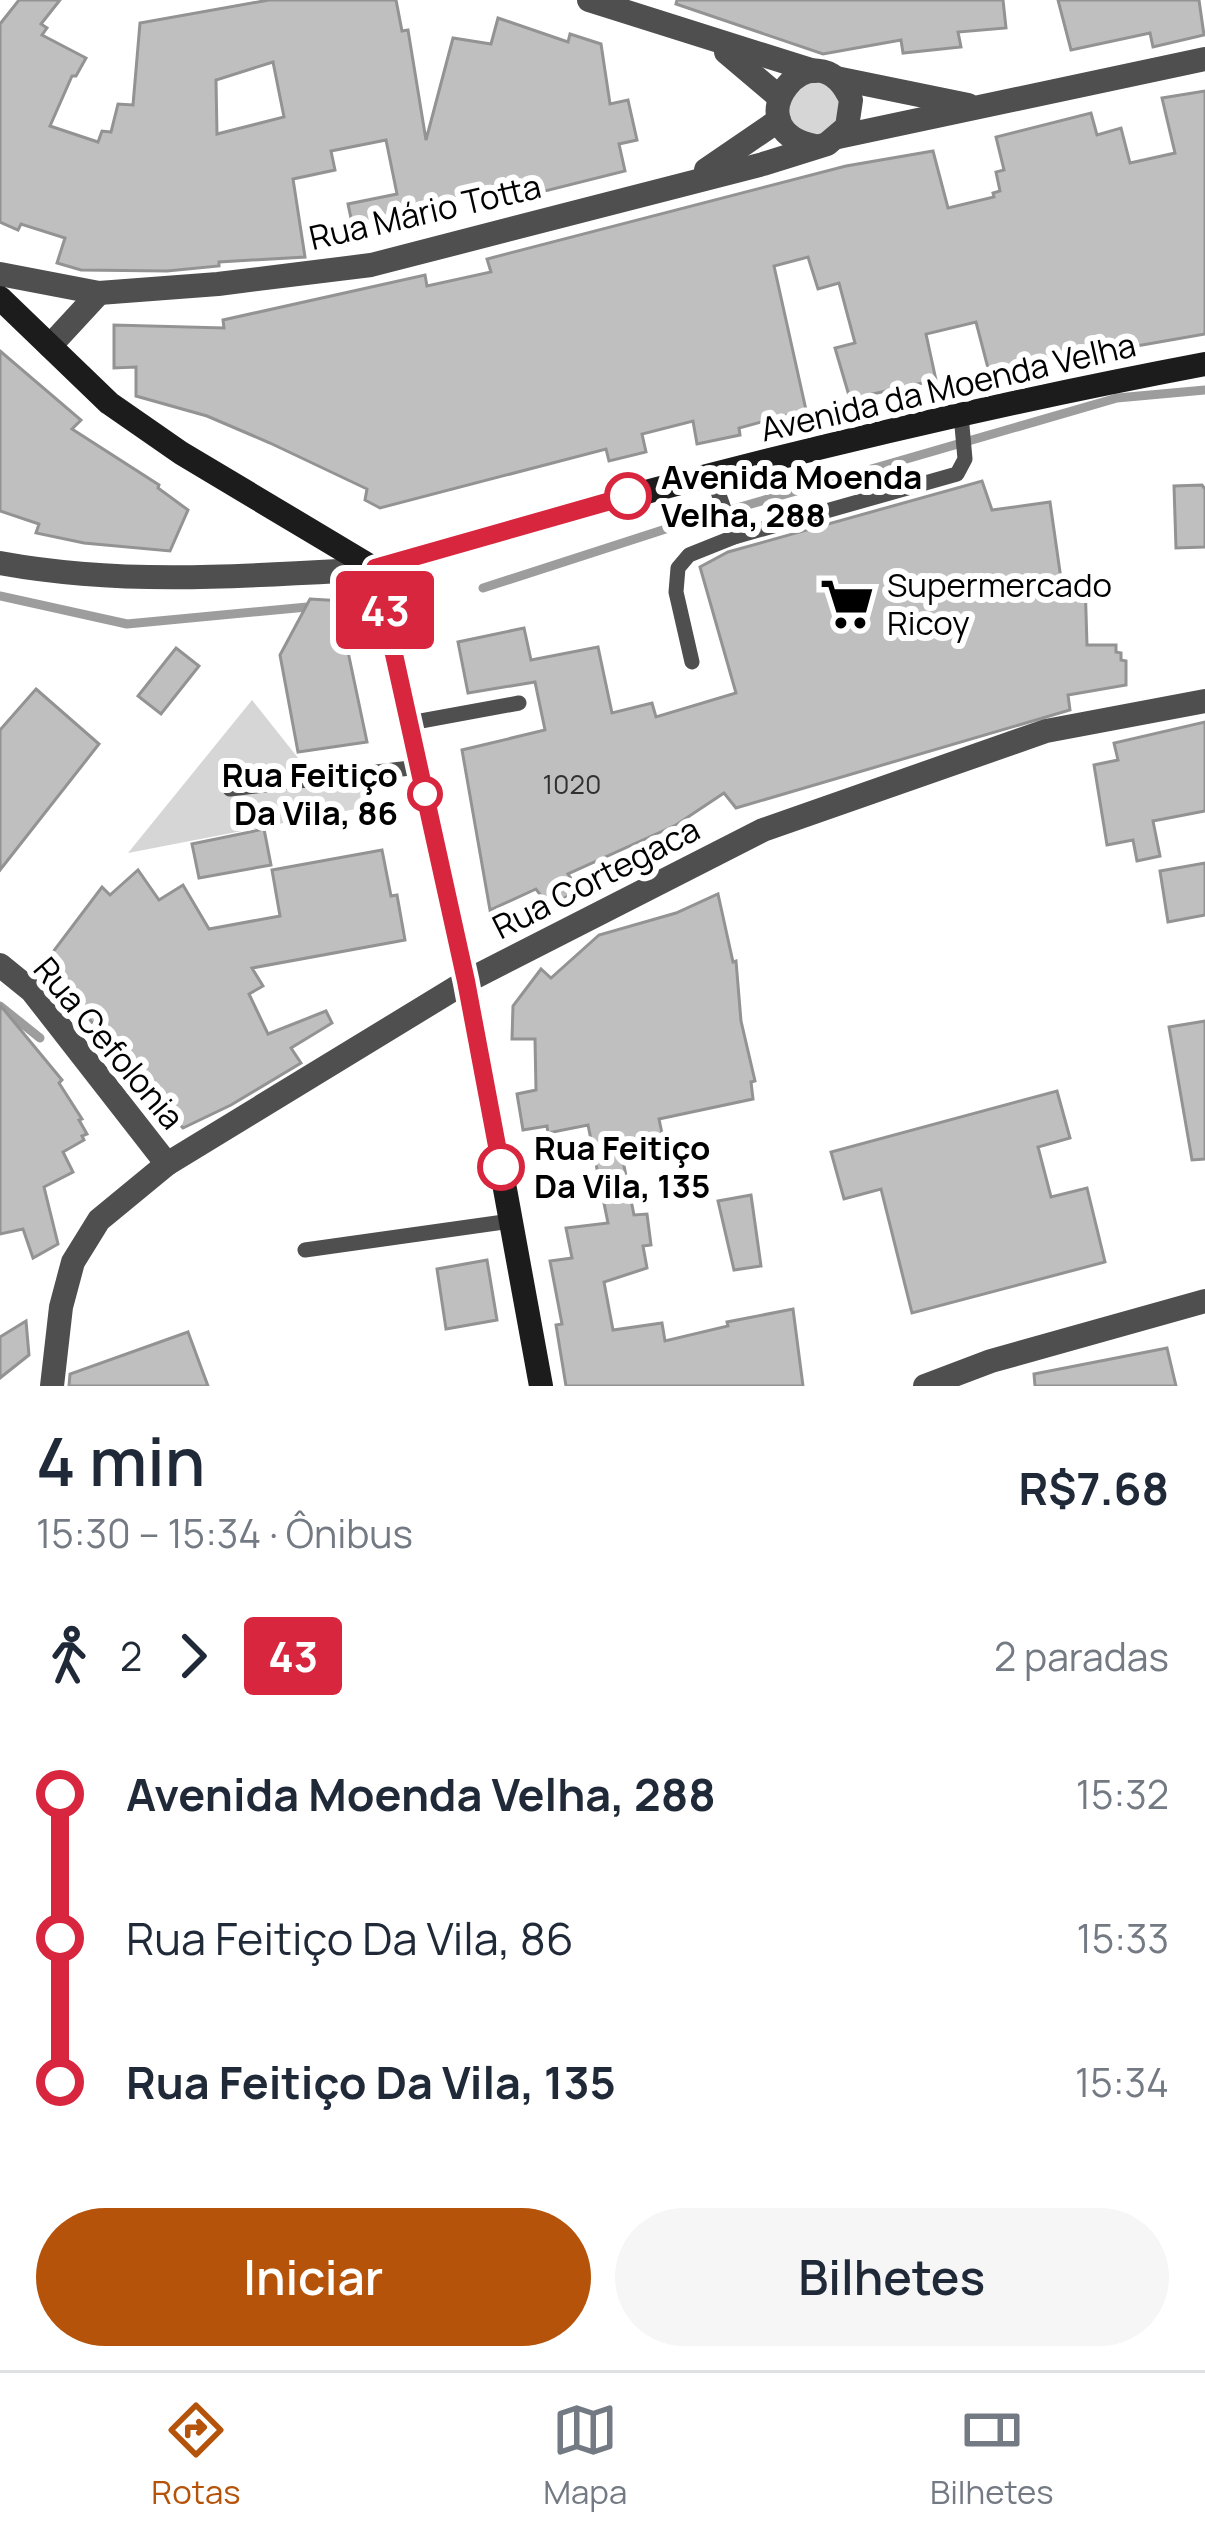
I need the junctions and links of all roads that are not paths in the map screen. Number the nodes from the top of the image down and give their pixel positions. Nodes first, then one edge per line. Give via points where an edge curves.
1 (590, 0) edge
2 (715, 43) junction
3 (1205, 59) edge
4 (825, 75) junction
5 (976, 107) junction
6 (779, 109) junction
7 (826, 142) junction
8 (690, 180) junction
9 (0, 274) edge
10 (99, 292) junction
11 (0, 298) edge
12 (50, 346) junction
13 (1205, 364) edge
14 (961, 415) junction
15 (712, 475) junction
16 (734, 537) junction
17 (0, 563) edge
18 (375, 568) junction
19 (692, 662) dead end
20 (1205, 701) edge
21 (519, 704) dead end
22 (410, 723) junction
23 (419, 767) junction
24 (230, 789) dead end
25 (0, 965) edge
26 (466, 981) junction
27 (167, 1164) junction
28 (511, 1221) junction
29 (304, 1250) dead end
30 (1205, 1301) edge
31 (52, 1386) edge
32 (541, 1386) edge
33 (925, 1386) edge

1 - 2 street, Rua Mário Totta
2 - 4 street, Rua Mário Totta
2 - 6 street
3 - 5 street, Rua Mário Totta
4 - 5 street, Rua Mário Totta
4 - 6 street via 799,74 786,84
4 - 7 street via 851,100 851,114
5 - 7 street, Rua Mário Totta
6 - 7 street via 799,143
6 - 8 street, Rua Mário Totta
7 - 8 street, Rua Mário Totta
8 - 10 street, Rua Mário Totta via 371,265
9 - 10 street, Rua Mário Totta
10 - 12 street
11 - 12 street
12 - 18 street via 109,404
13 - 14 street, Avenida da Moenda Velha
14 - 15 street, Avenida da Moenda Velha
14 - 16 lane via 965,459 957,474
15 - 16 lane
15 - 18 street, Avenida da Moenda Velha
16 - 19 lane via 689,555 678,568
17 - 18 street, Avenida da Moenda Velha via 192,580
18 - 22 street
20 - 26 street, Rua Cortegaca via 1046,731 763,830
21 - 22 lane
22 - 23 street
23 - 24 lane
23 - 26 street
25 - 27 street, Rua Cefolonia via 32,991
26 - 27 street, Rua Cortegaca
26 - 28 street
27 - 31 street, Rua Cortegaca via 98,1220 73,1262
28 - 29 lane
28 - 32 street
30 - 33 street

